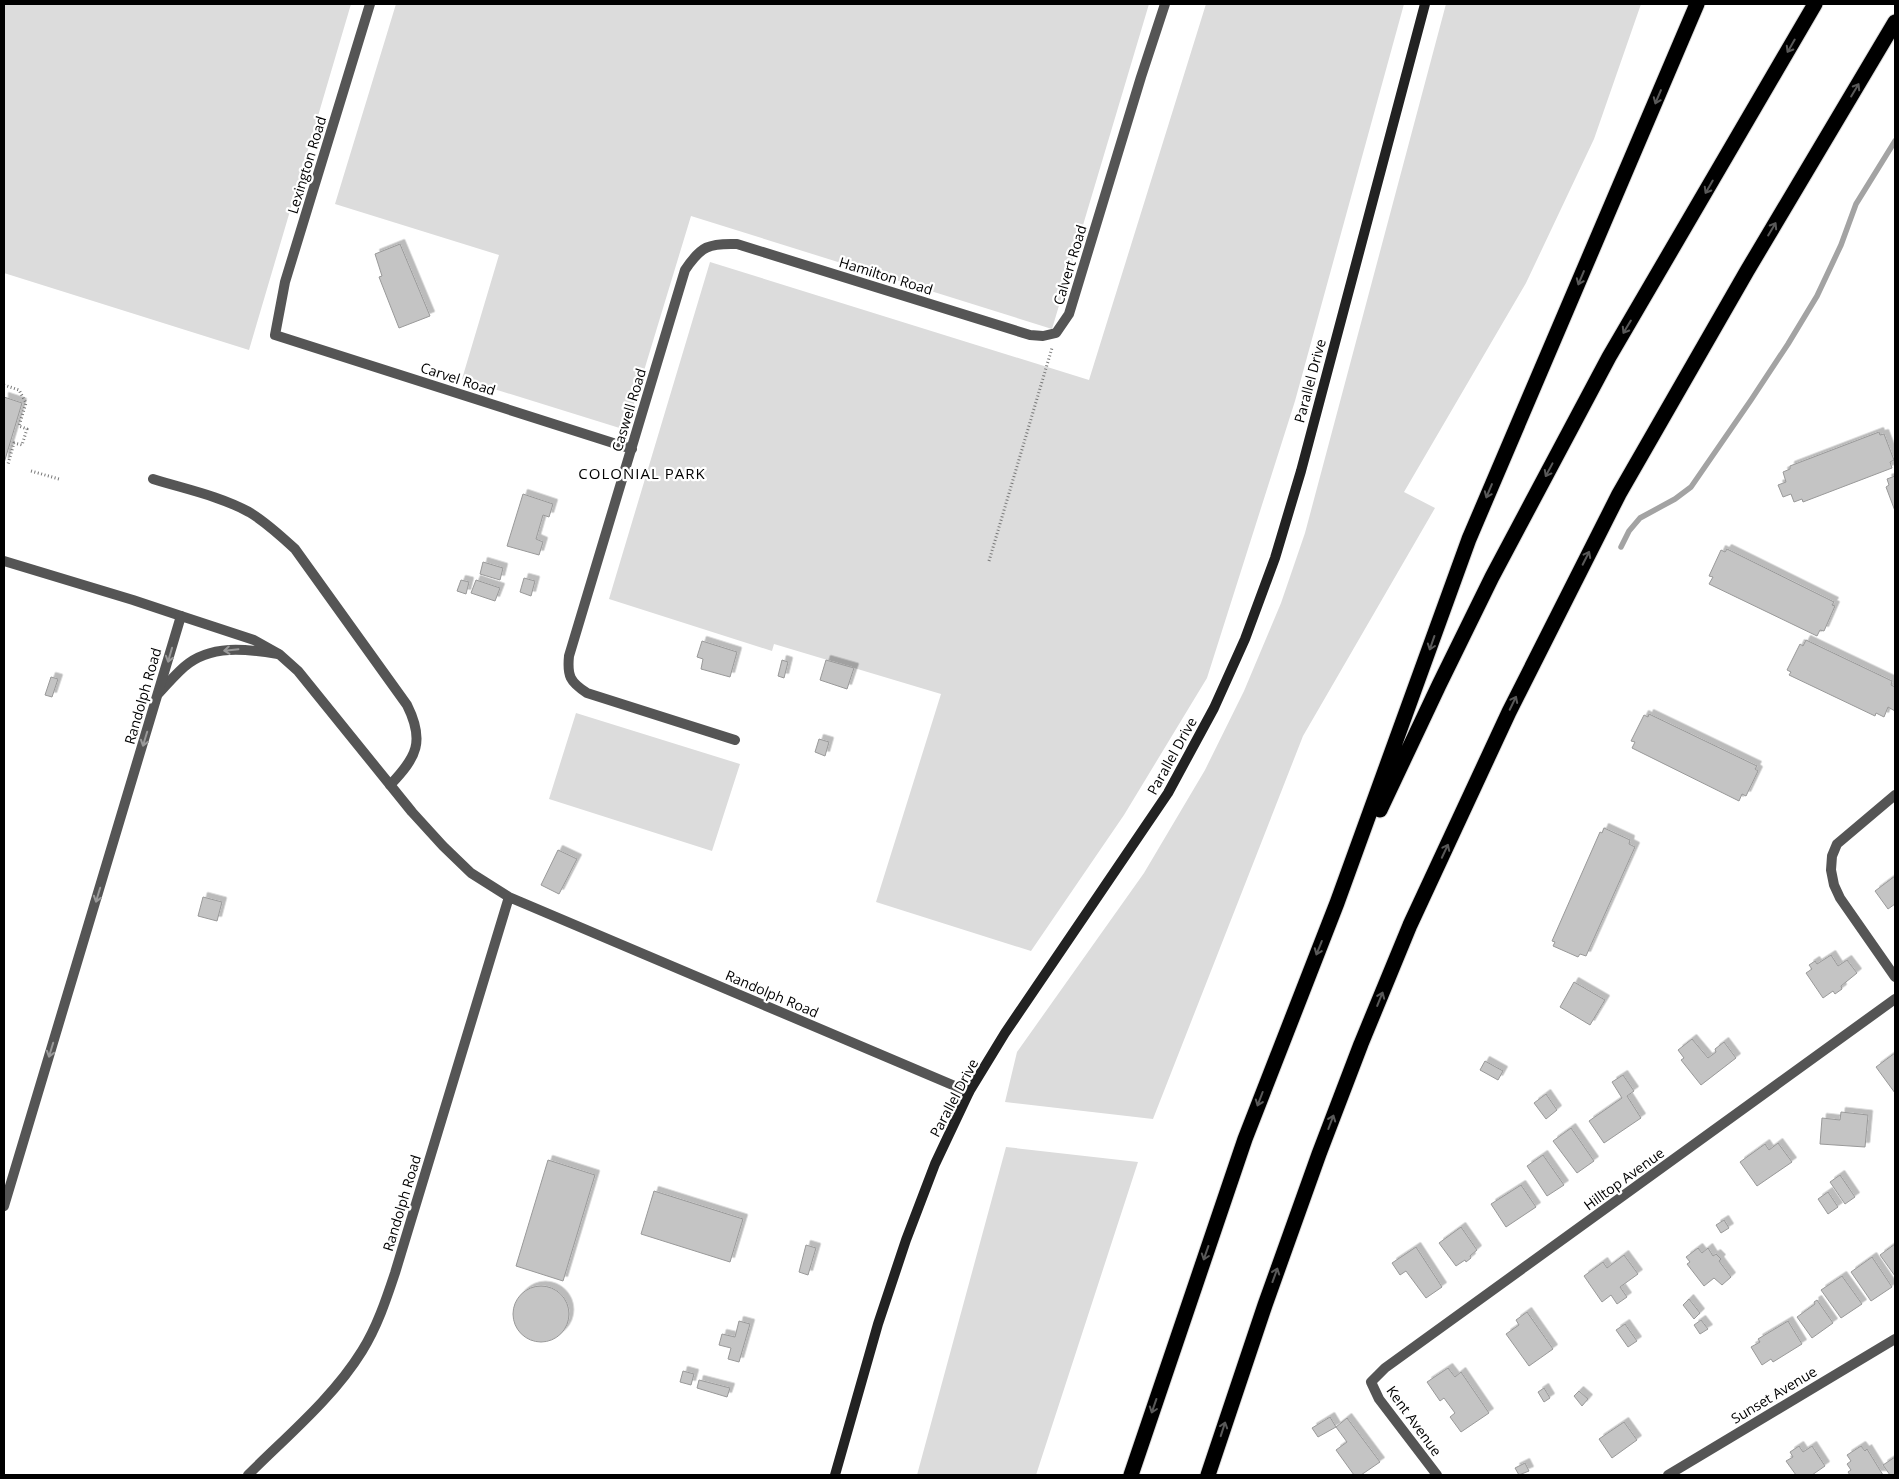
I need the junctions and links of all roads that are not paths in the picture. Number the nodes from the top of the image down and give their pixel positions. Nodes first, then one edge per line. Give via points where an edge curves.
1 (370, 4) edge
2 (1165, 4) edge
3 (1425, 4) edge
4 (1699, 4) edge
5 (1815, 4) edge
6 (1895, 22) edge
7 (708, 246) joint
8 (1056, 333) joint
9 (275, 335) joint
10 (632, 449) junction
11 (153, 478) dead end
12 (4, 561) edge
13 (181, 616) junction
14 (279, 654) junction
15 (159, 693) junction
16 (735, 740) dead end
17 (390, 785) junction
18 (1895, 795) edge
19 (508, 897) junction
20 (1337, 902) junction
21 (1895, 977) edge
22 (1895, 1000) edge
23 (970, 1092) junction
24 (4, 1206) edge
25 (1895, 1339) edge
26 (1371, 1382) joint
27 (248, 1475) edge
28 (835, 1475) edge
29 (1131, 1475) edge
30 (1208, 1475) edge
31 (1437, 1475) edge
32 (1668, 1475) edge

1 - 9 street, Lexington Road via 285,282
2 - 8 street, Calvert Road via 1140,77 1070,314
3 - 23 street, Parallel Drive via 1301,471 1275,558 1245,639 1214,708 1168,793 1005,1033
4 -> 20 highway via 1469,539
5 -> 20 highway via 1609,357 1492,577
30 -> 6 highway via 1268,1296 1361,1044 1410,925 1509,712 1628,477
7 - 8 street, Hamilton Road via 737,244 1030,335
7 - 10 street, Caswell Road via 695,255 685,270
9 - 10 street, Carvel Road
10 - 16 street, Caswell Road via 568,656 569,677 587,692
11 - 17 street via 250,513 295,549 407,705 415,722 414,755
12 - 13 street
13 - 14 street, Randolph Road via 254,640
13 -> 15 street, Randolph Road
14 -> 15 street via 239,649 204,656 185,666
14 - 17 street, Randolph Road via 298,671
15 -> 24 street, Randolph Road
17 - 19 street, Randolph Road via 471,873
18 - 21 street via 1837,844 1831,870 1840,898
19 - 23 street, Randolph Road
19 - 27 street, Randolph Road via 382,1313 362,1351 333,1390
20 -> 29 highway via 1245,1139
22 - 26 street, Hilltop Avenue via 1385,1368
23 - 28 street, Parallel Drive via 936,1164 906,1240 878,1324
25 - 32 street, Sunset Avenue
26 - 31 street, Kent Avenue via 1379,1399

